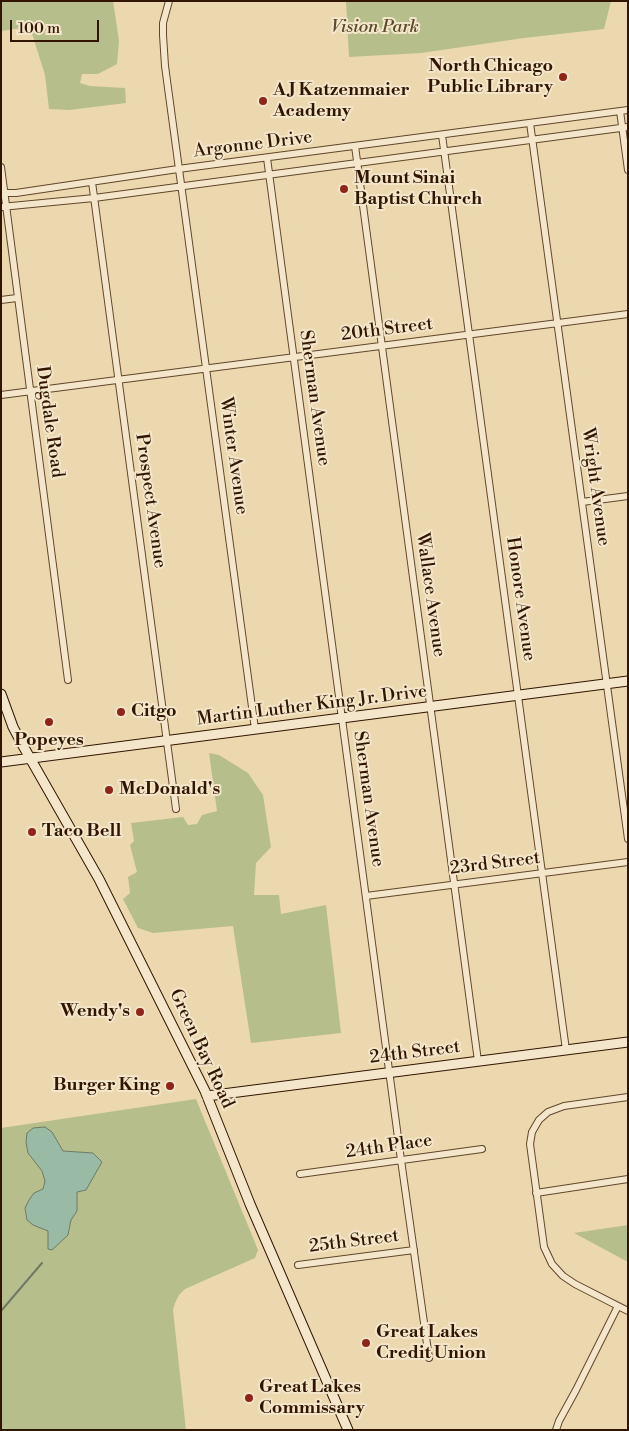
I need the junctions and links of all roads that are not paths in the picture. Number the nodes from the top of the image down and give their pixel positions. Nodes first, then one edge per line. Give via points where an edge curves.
1 (168, 1) edge
2 (628, 110) edge
3 (620, 111) junction
4 (530, 123) junction
5 (625, 128) edge
6 (442, 135) junction
7 (533, 140) junction
8 (355, 146) junction
9 (444, 152) junction
10 (267, 158) junction
11 (357, 163) junction
12 (1, 167) edge
13 (178, 169) junction
14 (628, 170) edge
15 (269, 175) junction
16 (92, 182) junction
17 (181, 186) junction
18 (3, 193) edge
19 (94, 198) junction
20 (3, 207) edge
21 (18, 298) junction
22 (1, 300) edge
23 (628, 314) edge
24 (558, 323) junction
25 (469, 334) junction
26 (382, 346) junction
27 (294, 357) junction
28 (205, 369) junction
29 (119, 380) junction
30 (30, 391) junction
31 (1, 395) edge
32 (628, 496) edge
33 (582, 502) junction
34 (68, 680) dead end
35 (628, 681) edge
36 (607, 684) junction
37 (1, 694) edge
38 (518, 696) junction
39 (430, 707) junction
40 (342, 718) junction
41 (255, 729) junction
42 (167, 741) junction
43 (30, 758) junction
44 (1, 762) edge
45 (176, 809) dead end
46 (628, 839) edge
47 (628, 862) edge
48 (542, 873) junction
49 (454, 884) junction
50 (366, 896) junction
51 (628, 1042) edge
52 (566, 1050) junction
53 (478, 1061) junction
54 (390, 1073) junction
55 (207, 1096) junction
56 (628, 1097) edge
57 (482, 1149) dead end
58 (401, 1160) junction
59 (300, 1174) dead end
60 (628, 1179) edge
61 (536, 1193) junction
62 (414, 1250) junction
63 (298, 1265) dead end
64 (618, 1306) junction
65 (628, 1311) edge
66 (429, 1358) dead end
67 (348, 1430) edge
68 (556, 1430) edge

1 - 13 street, Winter Avenue via 162,35
2 - 3 street, Argonne Drive
3 - 4 street, Argonne Drive
3 - 5 street
4 - 6 street, Argonne Drive
4 - 7 street, Wright Avenue
5 - 7 street, Argonne Drive
5 - 14 street
6 - 8 street, Argonne Drive
6 - 9 street, Honore Avenue
7 - 9 street, Argonne Drive
7 - 24 street, Wright Avenue
8 - 10 street, Argonne Drive
8 - 11 street, Wallace Avenue
9 - 11 street, Argonne Drive
9 - 25 street, Honore Avenue
10 - 13 street, Argonne Drive
10 - 15 street, Sherman Avenue
11 - 15 street, Argonne Drive
11 - 26 street, Wallace Avenue
12 - 18 street, Dugdale Road
13 - 16 street, Argonne Drive
13 - 17 street, Winter Avenue
15 - 17 street, Argonne Drive
15 - 27 street, Sherman Avenue
16 - 18 street, Argonne Drive
16 - 19 street, Prospect Avenue
17 - 19 street, Argonne Drive
17 - 28 street, Winter Avenue
18 - 20 street, Dugdale Road
19 - 20 street, Argonne Drive
19 - 29 street, Prospect Avenue
20 - 21 street, Dugdale Road
21 - 22 street
21 - 30 street, Dugdale Road
23 - 24 street, 20th Street
24 - 25 street, 20th Street
24 - 33 street, Wright Avenue
25 - 26 street, 20th Street
25 - 38 street, Honore Avenue
26 - 27 street, 20th Street
26 - 39 street, Wallace Avenue
27 - 28 street, 20th Street
27 - 40 street, Sherman Avenue
28 - 29 street, 20th Street
28 - 41 street, Winter Avenue
29 - 30 street, 20th Street
29 - 42 street, Prospect Avenue
30 - 31 street, 20th Street
30 - 34 street, Dugdale Road
32 - 33 street
33 - 36 street, Wright Avenue
35 - 36 street, Martin Luther King Jr. Drive
36 - 38 street, Martin Luther King Jr. Drive
36 - 46 street, Wright Avenue
37 - 43 street, Green Bay Road
38 - 39 street, Martin Luther King Jr. Drive
38 - 48 street, Honore Avenue
39 - 40 street, Martin Luther King Jr. Drive
39 - 49 street, Wallace Avenue
40 - 41 street, Martin Luther King Jr. Drive
40 - 50 street, Sherman Avenue
41 - 42 street, Martin Luther King Jr. Drive
42 - 43 street, Martin Luther King Jr. Drive
42 - 45 street, Prospect Avenue
43 - 44 street, Martin Luther King Jr. Drive
43 - 55 street, Green Bay Road via 99,879
47 - 48 street, 23rd Street
48 - 49 street, 23rd Street
48 - 52 street, Honore Avenue
49 - 50 street, 23rd Street
49 - 53 street, Wallace Avenue
50 - 54 street, Sherman Avenue
51 - 52 street, 24th Street
52 - 53 street, 24th Street
53 - 54 street, 24th Street
54 - 55 street, 24th Street
54 - 58 street, Sherman Avenue
55 - 67 street, Green Bay Road
56 - 61 street via 564,1106 538,1120 530,1144
57 - 58 street, 24th Place
58 - 59 street, 24th Place
58 - 62 street, Sherman Avenue
60 - 61 street
61 - 64 street via 544,1247 552,1264 575,1284
62 - 63 street, 25th Street
62 - 66 street, Sherman Avenue
64 - 65 street
64 - 68 street

